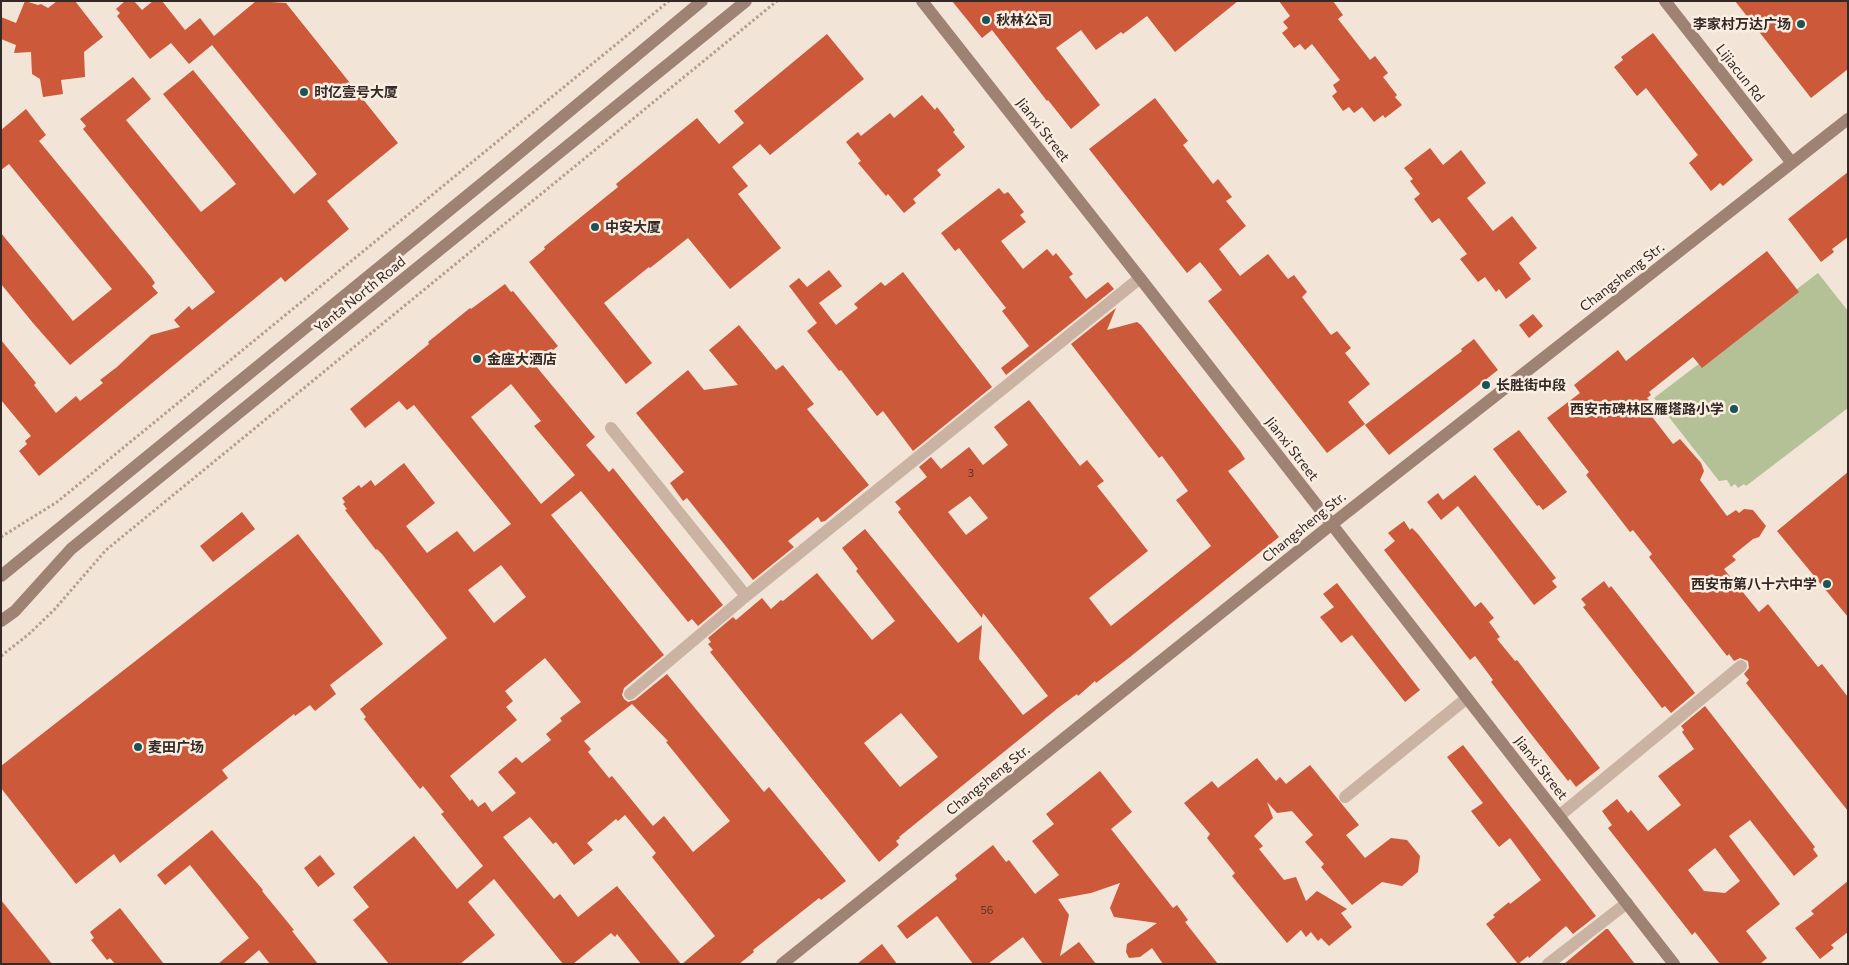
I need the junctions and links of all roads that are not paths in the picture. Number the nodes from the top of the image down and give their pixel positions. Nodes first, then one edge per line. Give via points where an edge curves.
1 (702, 1) edge
2 (746, 1) edge
3 (922, 1) edge
4 (1665, 1) edge
5 (1848, 119) edge
6 (1792, 163) junction
7 (1140, 278) junction
8 (611, 428) dead end
9 (1332, 524) junction
10 (1, 576) edge
11 (746, 596) junction
12 (1, 621) edge
13 (1741, 666) dead end
14 (630, 694) dead end
15 (1467, 698) junction
16 (1344, 797) dead end
17 (1560, 816) junction
18 (1627, 903) junction
19 (782, 964) edge
20 (1548, 964) edge
21 (1674, 964) edge

1 - 10 street, Yanta North Road
2 - 12 street, Yanta North Road via 71,549
3 - 7 street, Jianxi Street
4 - 6 street, Lijiacun Rd
5 - 6 street, Changsheng Str.
6 - 9 street, Changsheng Str.
7 - 9 street, Jianxi Street
7 - 11 street
8 - 11 street
9 - 15 street, Jianxi Street
9 - 19 street, Changsheng Str.
11 - 14 street
13 - 17 street
15 - 16 street
15 - 17 street, Jianxi Street
17 - 18 street, Jianxi Street
18 - 20 street
18 - 21 street, Jianxi Street

